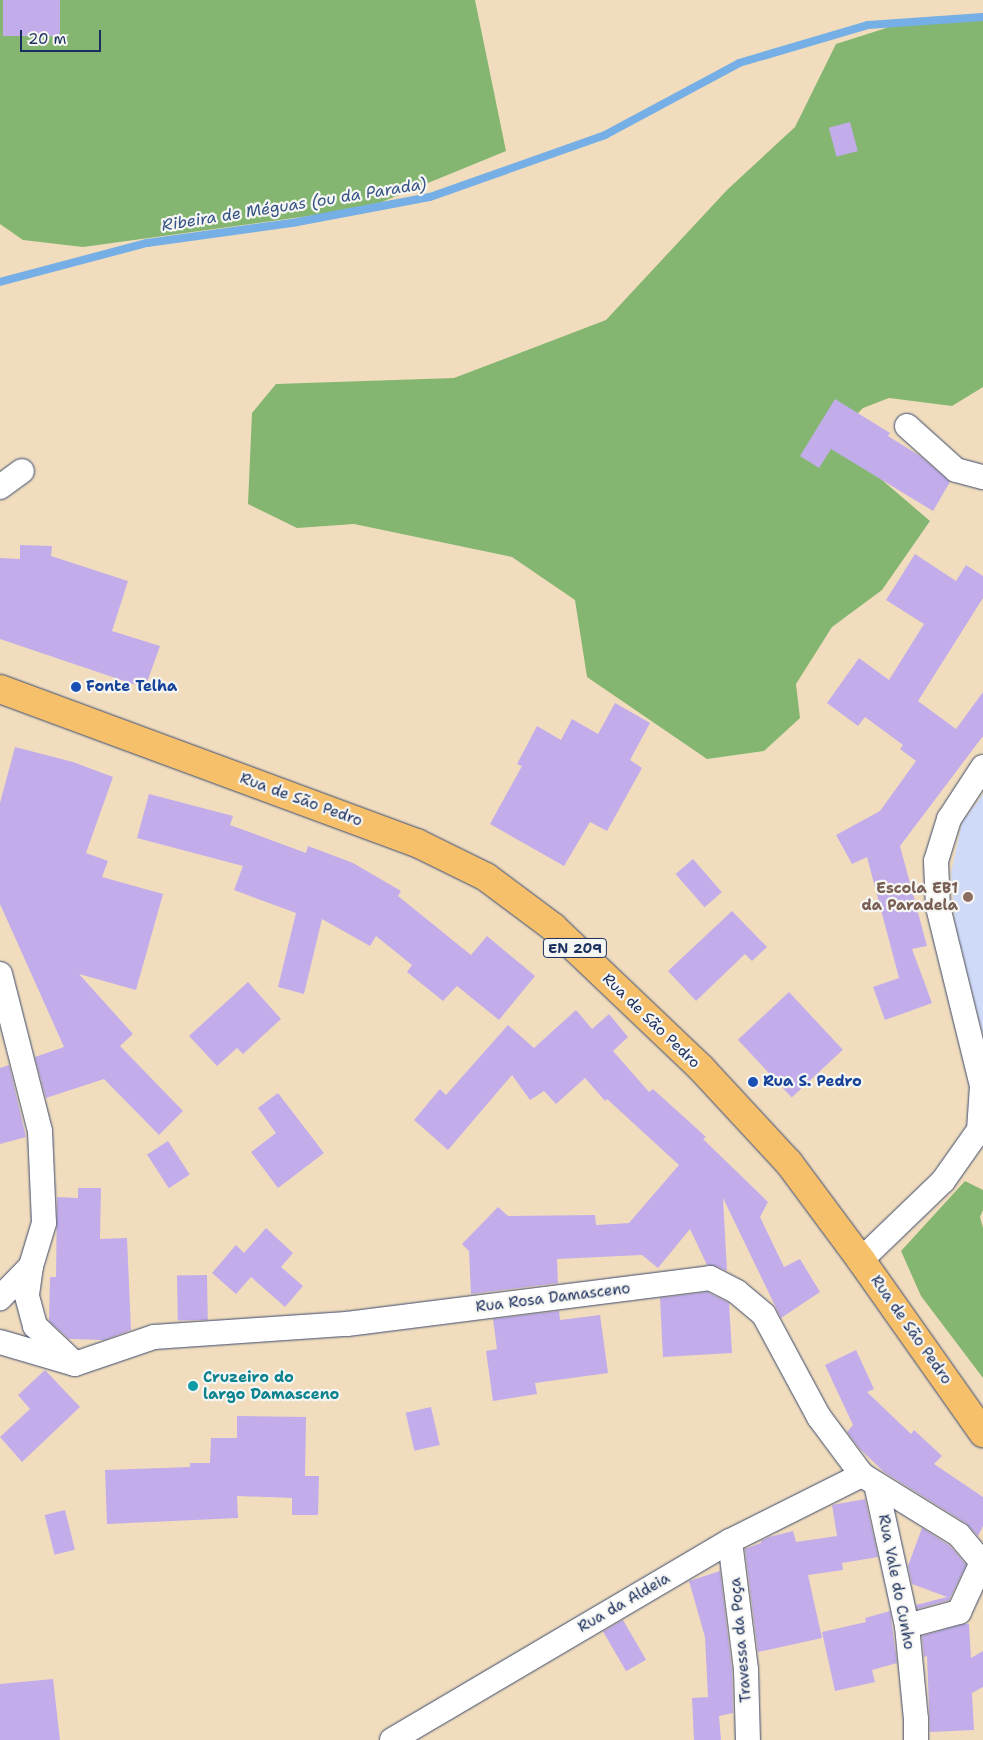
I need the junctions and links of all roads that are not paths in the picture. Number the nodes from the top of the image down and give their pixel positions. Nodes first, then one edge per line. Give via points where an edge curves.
1 (908, 426) dead end
2 (22, 471) dead end
3 (983, 477) edge
4 (0, 487) edge
5 (0, 689) edge
6 (983, 767) edge
7 (0, 974) edge
8 (861, 1260) junction
9 (31, 1266) junction
10 (0, 1298) edge
11 (0, 1342) edge
12 (75, 1364) junction
13 (983, 1433) edge
14 (869, 1479) junction
15 (730, 1541) junction
16 (982, 1563) edge
17 (908, 1626) junction
18 (392, 1740) edge
19 (748, 1740) edge
20 (916, 1740) edge

1 - 3 street via 956,470
2 - 4 street
5 - 8 main road, Rua de São Pedro / EN 209 via 418,843 486,877 553,927 701,1068 789,1163
6 - 8 street via 949,818 936,861 938,906 982,1086 979,1130 943,1181
7 - 9 street via 40,1131 44,1223
8 - 13 main road, Rua de São Pedro / EN 209
9 - 10 street
9 - 12 street via 27,1296 35,1326
11 - 12 street
12 - 14 street, Rua Rosa Damasceno via 154,1337 347,1324 710,1278 737,1292 764,1315 819,1417
14 - 15 street, Rua da Aldeia
14 - 16 street, Rua Rosa Damasceno via 959,1535
14 - 17 street, Rua Vale do Cunho
15 - 18 street, Rua da Aldeia
15 - 19 street, Travessa da Poça via 746,1670
16 - 17 street via 959,1612
17 - 20 street, Rua Vale do Cunho

